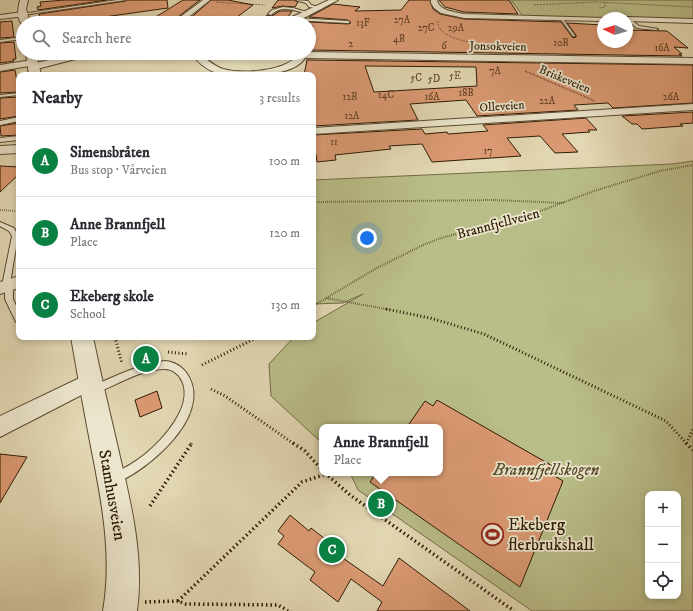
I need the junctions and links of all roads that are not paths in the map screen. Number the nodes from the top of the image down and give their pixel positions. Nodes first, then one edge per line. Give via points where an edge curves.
1 (24, 0) edge
2 (124, 0) edge
3 (297, 0) edge
4 (334, 0) edge
5 (434, 0) edge
6 (206, 1) edge
7 (321, 8) junction
8 (308, 13) junction
9 (270, 14) dead end
10 (24, 16) edge
11 (35, 16) edge
12 (186, 16) edge
13 (303, 16) edge
14 (0, 17) edge
15 (16, 18) edge
16 (561, 18) junction
17 (597, 19) edge
18 (633, 19) edge
19 (316, 21) edge
20 (693, 21) edge
21 (348, 22) dead end
22 (633, 24) edge
23 (656, 29) dead end
24 (574, 35) dead end
25 (16, 39) edge
26 (0, 41) edge
27 (316, 54) edge
28 (53, 60) edge
29 (202, 60) edge
30 (298, 60) edge
31 (693, 61) edge
32 (33, 64) edge
33 (0, 68) edge
34 (227, 72) edge
35 (263, 72) edge
36 (16, 94) edge
37 (0, 96) edge
38 (693, 106) edge
39 (16, 120) edge
40 (0, 123) edge
41 (316, 131) edge
42 (16, 138) edge
43 (0, 140) edge
44 (16, 149) edge
45 (0, 150) edge
46 (0, 224) edge
47 (9, 285) edge
48 (16, 314) edge
49 (83, 340) edge
50 (92, 385) junction
51 (0, 427) edge
52 (111, 480) junction
53 (132, 607) edge

1 - 10 street
2 - 11 lane
3 - 7 lane
4 - 7 street
5 - 16 street via 439,9 451,14
6 - 12 street
7 - 8 street
8 - 9 lane via 278,8 273,9
8 - 13 street
14 - 15 street
16 - 17 street
16 - 24 lane
18 - 20 street
19 - 21 lane
22 - 23 lane via 636,27
25 - 26 lane
27 - 31 street, Jonsokveien
28 - 32 street
29 - 34 street via 219,71
30 - 35 street via 284,68
32 - 33 street
36 - 37 lane
38 - 41 street, Olleveien
39 - 40 lane
42 - 43 lane
43 - 45 lane via 4,146
44 - 45 street
46 - 47 lane via 14,231 15,236
47 - 48 lane via 9,299
49 - 50 street, Stamhusveien
50 - 51 street
50 - 52 street, Stamhusveien
50 - 52 lane via 153,366 166,365 176,368 189,385 186,410 173,431 151,456
52 - 53 street, Stamhusveien via 124,564 123,596

